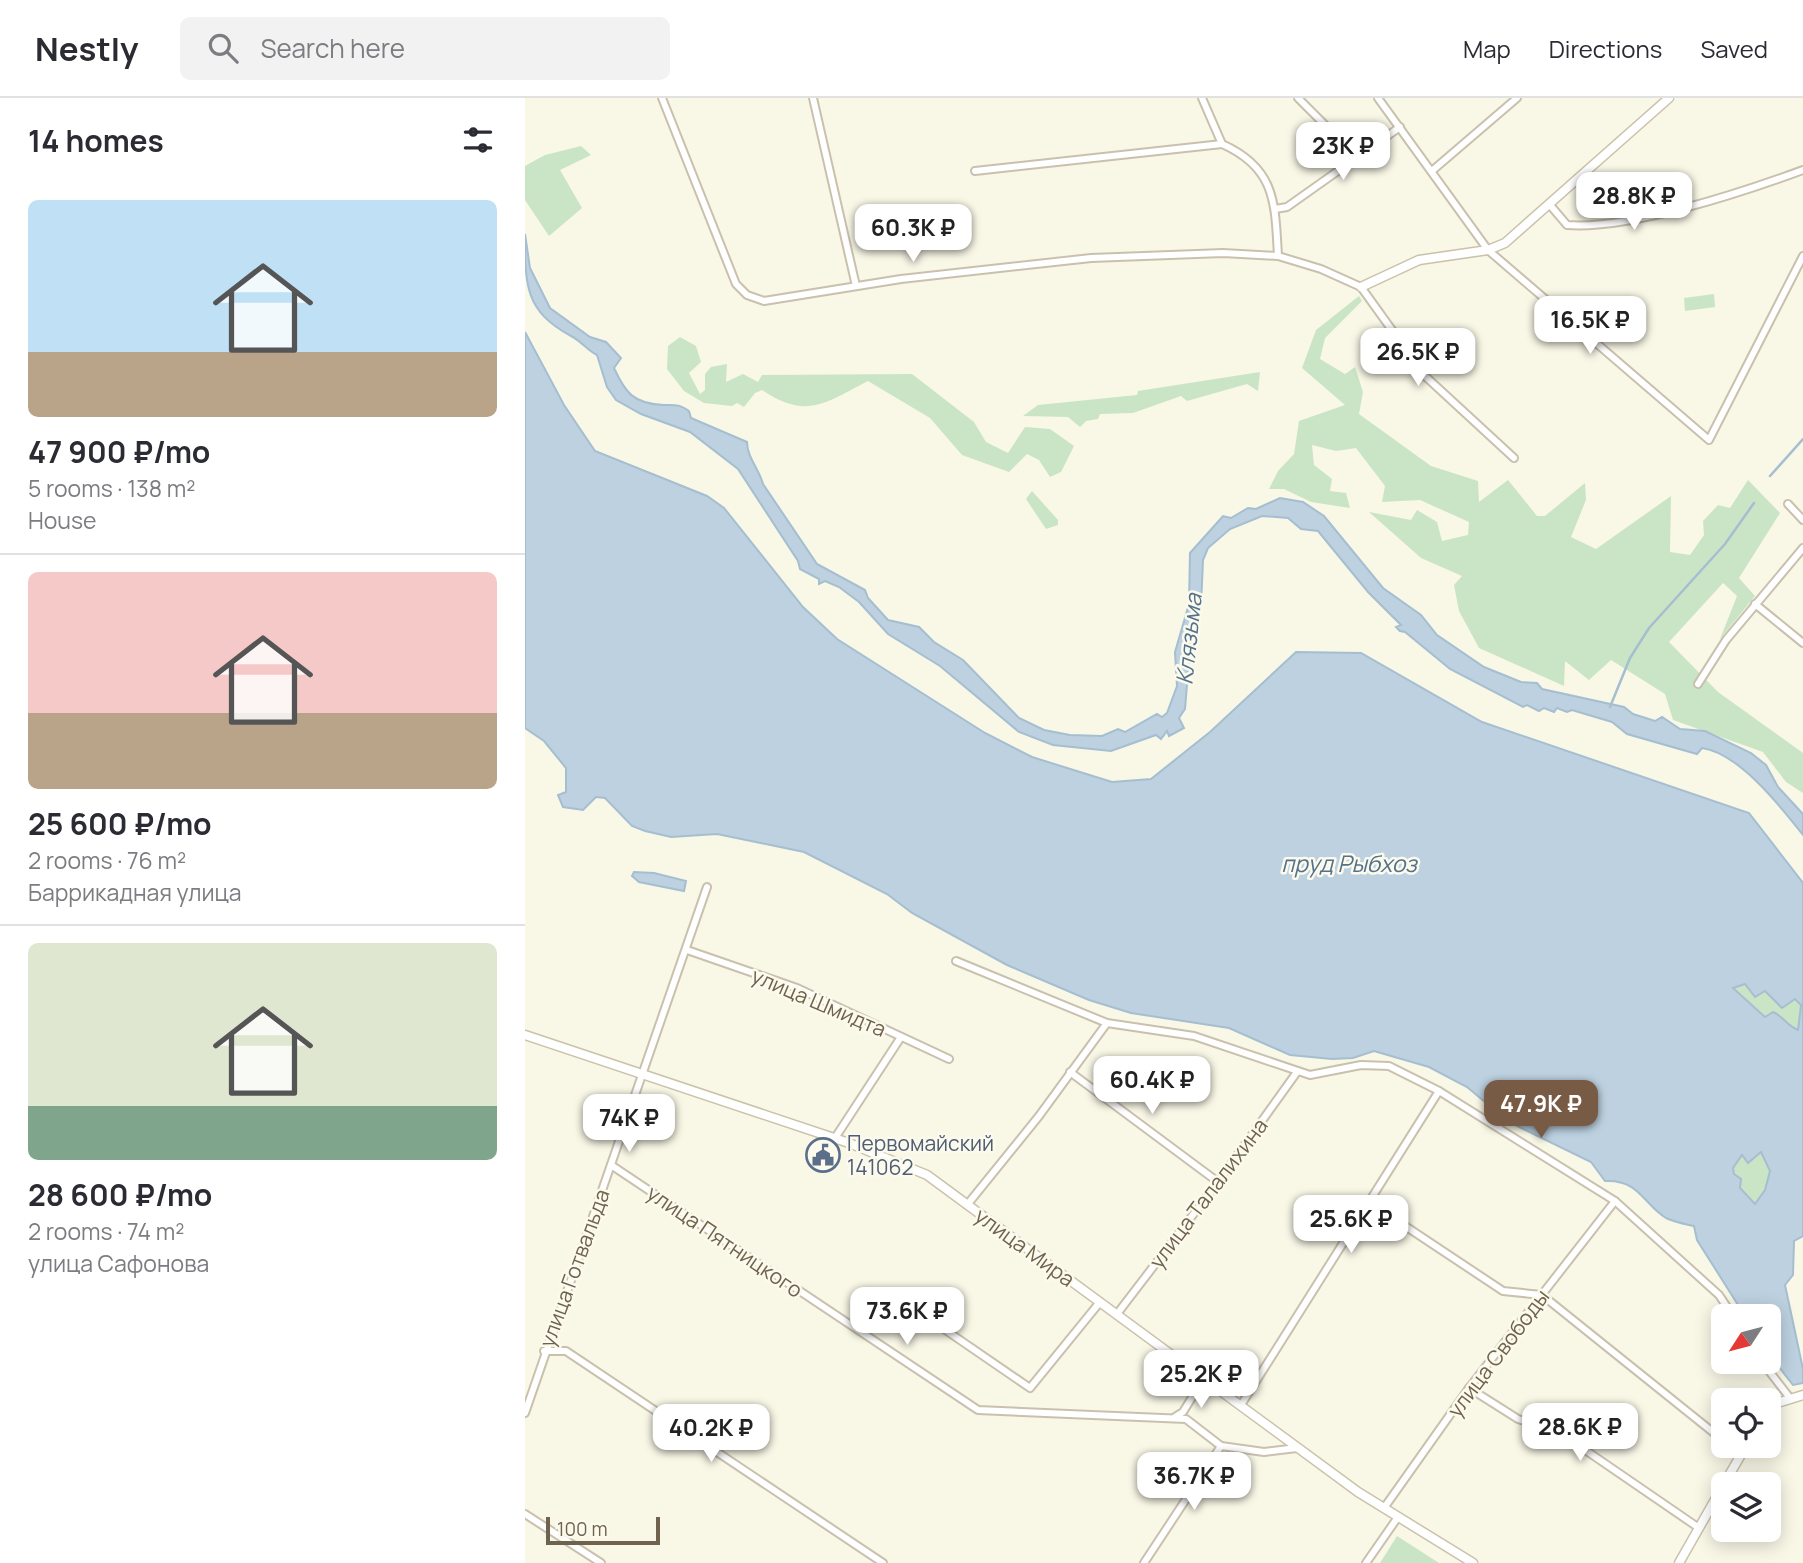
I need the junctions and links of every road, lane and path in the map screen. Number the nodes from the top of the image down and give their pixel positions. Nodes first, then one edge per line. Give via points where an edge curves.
1 (662, 98) edge
2 (813, 98) edge
3 (1202, 98) edge
4 (1298, 98) edge
5 (1378, 98) edge
6 (1517, 98) edge
7 (1669, 98) edge
8 (1400, 127) junction
9 (1222, 144) junction
10 (1356, 156) junction
11 (1433, 170) junction
12 (1803, 170) edge
13 (975, 171) dead end
14 (1550, 205) junction
15 (1275, 209) junction
16 (1488, 250) junction
17 (1278, 256) junction
18 (1802, 260) edge
19 (856, 286) junction
20 (1361, 287) junction
21 (1514, 458) dead end
22 (1787, 504) dead end
23 (1803, 520) edge
24 (1803, 548) edge
25 (1755, 604) junction
26 (1803, 643) edge
27 (1698, 684) dead end
28 (707, 887) dead end
29 (687, 950) junction
30 (956, 961) dead end
31 (1107, 1023) junction
32 (525, 1035) edge
33 (901, 1037) junction
34 (949, 1059) dead end
35 (1070, 1072) junction
36 (1297, 1072) junction
37 (641, 1073) junction
38 (1439, 1091) junction
39 (835, 1139) junction
40 (611, 1166) junction
41 (1218, 1182) junction
42 (1615, 1201) junction
43 (1369, 1202) junction
44 (967, 1205) junction
45 (1542, 1295) junction
46 (1100, 1302) junction
47 (1725, 1304) edge
48 (1117, 1314) junction
49 (928, 1318) dead end
50 (544, 1351) junction
51 (1771, 1374) edge
52 (1204, 1378) junction
53 (1469, 1388) junction
54 (1803, 1395) edge
55 (1790, 1398) junction
56 (1781, 1403) edge
57 (1241, 1405) junction
58 (525, 1413) edge
59 (1173, 1418) junction
60 (1711, 1431) edge
61 (1221, 1446) junction
62 (1297, 1448) junction
63 (1711, 1507) edge
64 (1384, 1508) junction
65 (525, 1514) edge
66 (1398, 1517) junction
67 (1699, 1528) junction
68 (601, 1563) edge
69 (883, 1563) edge
70 (1144, 1563) edge
71 (1366, 1563) edge
72 (1473, 1563) edge
73 (1679, 1563) edge

1 - 19 street via 736,284 747,295 764,302
2 - 19 street
3 - 9 street
4 - 10 street
5 - 8 street
6 - 11 street
7 - 14 street
8 - 10 street
8 - 11 street
9 - 13 street
9 - 15 street via 1245,154 1263,175
10 - 15 street via 1287,206
11 - 16 street
12 - 14 street via 1755,188 1594,227 1567,225
14 - 16 street via 1505,243
15 - 17 street
16 - 18 street via 1709,440
16 - 20 street via 1419,260
17 - 19 street via 1223,253 1091,258
17 - 20 street via 1321,268
20 - 21 street via 1425,376
22 - 23 street
24 - 25 street
25 - 26 street
25 - 27 street
28 - 29 street, улица Готвальда
29 - 33 street, улица Шмидта via 797,988
29 - 37 street, улица Готвальда
30 - 31 street
31 - 35 street
31 - 36 street via 1194,1036
32 - 37 street, улица Мира
33 - 34 street, улица Шмидта
33 - 39 street
35 - 41 street
35 - 44 street
36 - 38 street via 1310,1075 1361,1065 1389,1066
36 - 41 street, улица Талалихина
37 - 39 street, улица Мира
37 - 40 street, улица Готвальда
38 - 42 street
38 - 43 street
39 - 44 street, улица Мира via 927,1175
40 - 50 street, улица Готвальда
40 - 59 street, улица Пятницкого via 978,1410
41 - 48 street, улица Талалихина
42 - 45 street, улица Свободы
42 - 47 street
43 - 45 street via 1503,1291
43 - 57 street
44 - 46 street, улица Мира
45 - 53 street, улица Свободы
45 - 60 street
46 - 48 street, улица Мира
46 - 49 street via 1030,1388
48 - 52 street, улица Мира
50 - 58 street, улица Готвальда
50 - 69 street via 566,1351
51 - 55 street
52 - 57 street, улица Мира
52 - 59 street via 1184,1412
53 - 64 street, улица Свободы
53 - 67 street via 1518,1419 1559,1432
54 - 55 street
55 - 56 street
57 - 62 street, улица Мира
59 - 61 street, улица Пятницкого via 1186,1419
61 - 62 street via 1264,1452
61 - 70 street
62 - 64 street, улица Мира
63 - 67 street
64 - 66 street, улица Мира
65 - 68 street
66 - 71 street
66 - 72 street, улица Мира
67 - 73 street

